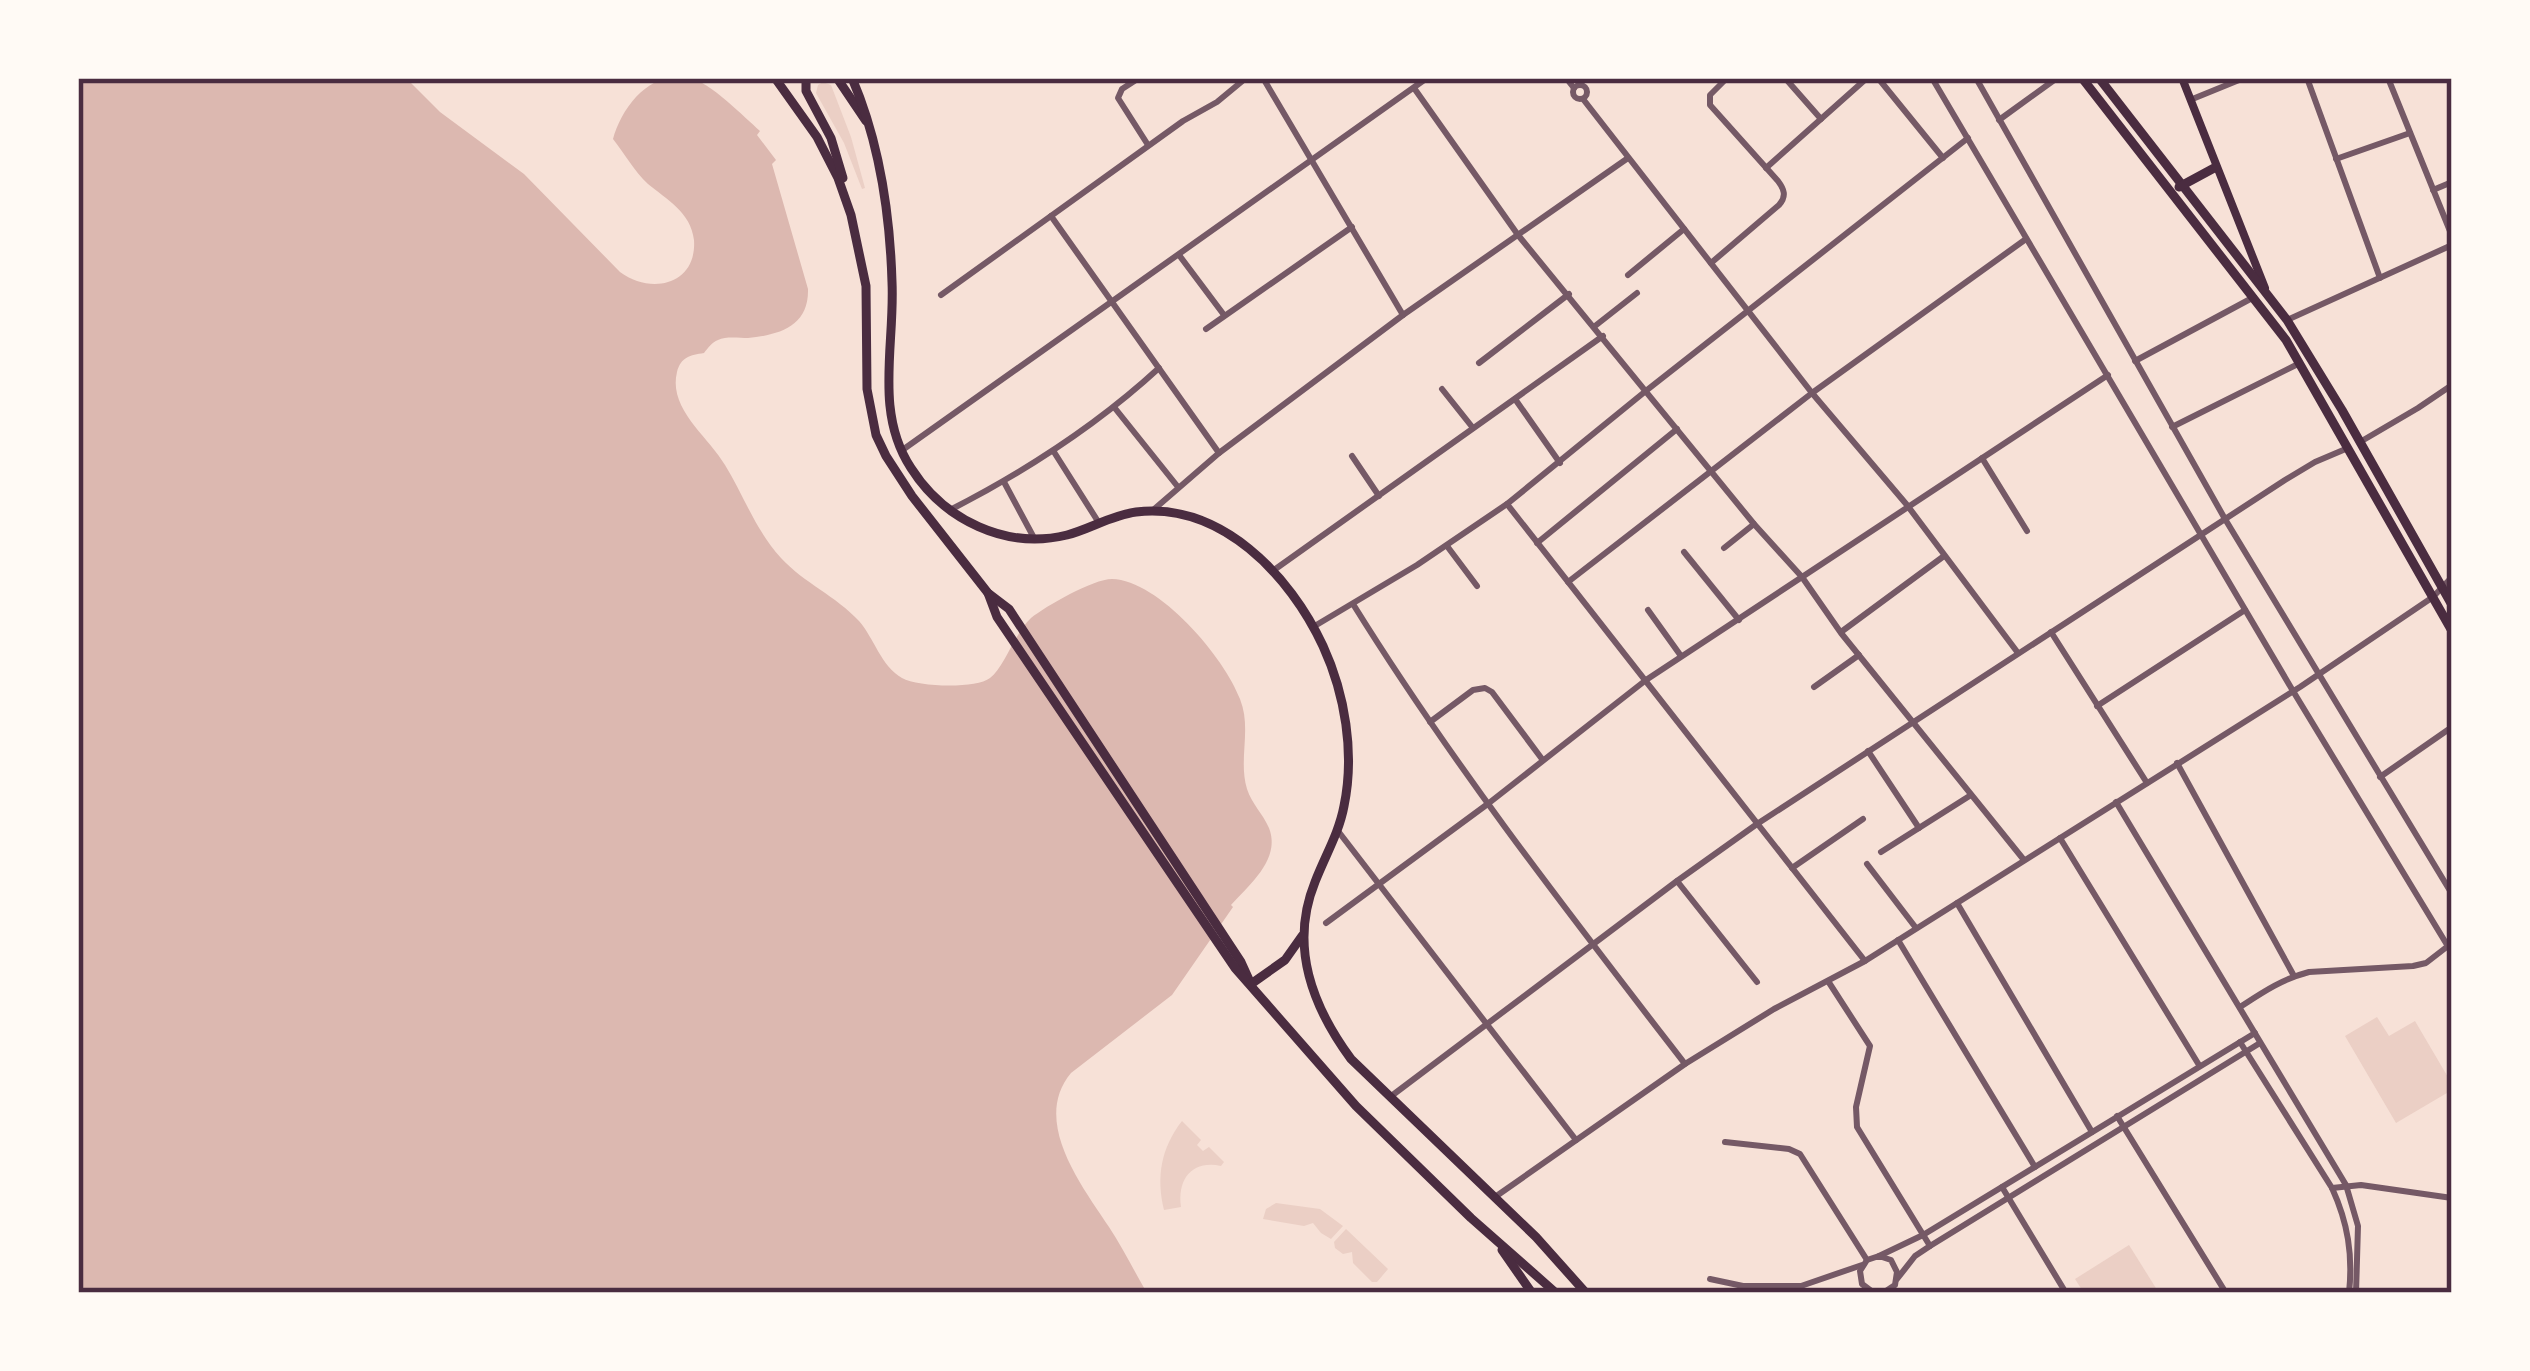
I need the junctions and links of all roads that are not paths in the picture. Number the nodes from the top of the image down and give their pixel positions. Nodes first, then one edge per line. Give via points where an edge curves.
1 (775, 78) edge
2 (806, 78) edge
3 (837, 78) edge
4 (852, 78) edge
5 (1139, 78) edge
6 (1246, 78) edge
7 (1263, 78) edge
8 (1426, 78) edge
9 (1566, 78) edge
10 (1596, 78) edge
11 (1727, 78) edge
12 (1785, 78) edge
13 (1868, 78) edge
14 (1879, 78) edge
15 (1932, 78) edge
16 (1976, 78) edge
17 (2057, 78) edge
18 (2082, 78) edge
19 (2098, 78) edge
20 (2182, 78) edge
21 (2244, 78) edge
22 (2307, 78) edge
23 (2388, 78) edge
24 (1127, 81) edge
25 (1414, 88) junction
26 (1574, 88) junction
27 (1586, 88) junction
28 (1583, 99) junction
29 (2190, 100) junction
30 (1821, 119) junction
31 (1999, 120) junction
32 (869, 125) junction
33 (2410, 133) junction
34 (1969, 137) junction
35 (1148, 146) junction
36 (1628, 158) junction
37 (1943, 158) junction
38 (2336, 159) junction
39 (1313, 161) junction
40 (1766, 167) junction
41 (2216, 167) junction
42 (2452, 182) edge
43 (2176, 189) junction
44 (2433, 190) junction
45 (845, 196) junction
46 (1051, 216) junction
47 (1352, 227) junction
48 (1684, 230) junction
49 (1518, 235) junction
50 (2452, 236) edge
51 (2027, 238) junction
52 (2452, 245) edge
53 (1179, 255) junction
54 (1711, 263) junction
55 (1628, 274) dead end
56 (2380, 278) junction
57 (2266, 289) junction
58 (1637, 293) dead end
59 (1569, 294) junction
60 (940, 295) dead end
61 (2254, 298) junction
62 (1113, 303) junction
63 (1748, 311) junction
64 (1403, 315) junction
65 (1225, 316) junction
66 (2287, 320) junction
67 (1595, 326) junction
68 (1206, 329) dead end
69 (1604, 336) junction
70 (2134, 361) junction
71 (1479, 363) dead end
72 (2300, 363) junction
73 (1159, 368) junction
74 (2108, 375) junction
75 (2452, 385) edge
76 (1442, 389) dead end
77 (1647, 390) junction
78 (1813, 393) junction
79 (1515, 399) junction
80 (1114, 407) junction
81 (2172, 428) junction
82 (1473, 429) junction
83 (1677, 429) junction
84 (2360, 442) junction
85 (2348, 448) junction
86 (901, 451) junction
87 (1054, 452) junction
88 (1219, 453) junction
89 (1352, 456) dead end
90 (1982, 458) junction
91 (1560, 463) junction
92 (1711, 471) junction
93 (1004, 482) junction
94 (1178, 487) junction
95 (1378, 496) junction
96 (1507, 504) junction
97 (1907, 506) junction
98 (950, 511) junction
99 (1152, 511) junction
100 (2225, 519) junction
101 (1099, 524) junction
102 (1754, 524) junction
103 (2027, 531) dead end
104 (2201, 534) junction
105 (1034, 539) junction
106 (1538, 543) junction
107 (1447, 546) junction
108 (1724, 548) dead end
109 (1684, 552) dead end
110 (1944, 556) junction
111 (1272, 572) junction
112 (1802, 577) junction
113 (2452, 577) edge
114 (1568, 582) junction
115 (1477, 586) dead end
116 (2442, 587) junction
117 (2433, 597) junction
118 (1353, 604) junction
119 (2452, 605) edge
120 (1648, 610) dead end
121 (2245, 610) junction
122 (1739, 620) junction
123 (1313, 627) junction
124 (2452, 631) edge
125 (1841, 632) junction
126 (2051, 632) junction
127 (2018, 653) junction
128 (1858, 655) junction
129 (1682, 656) junction
130 (2318, 675) junction
131 (1646, 680) junction
132 (1814, 687) dead end
133 (2293, 691) junction
134 (2097, 706) junction
135 (1912, 721) junction
136 (1430, 722) junction
137 (2452, 728) edge
138 (1868, 751) junction
139 (1542, 759) junction
140 (2177, 764) junction
141 (2380, 777) junction
142 (2146, 783) junction
143 (1971, 795) junction
144 (1489, 802) junction
145 (2116, 802) junction
146 (1863, 819) dead end
147 (1757, 824) junction
148 (1919, 828) junction
149 (1338, 831) junction
150 (2060, 838) junction
151 (1881, 852) dead end
152 (2024, 860) junction
153 (1868, 864) dead end
154 (1792, 868) junction
155 (1677, 881) junction
156 (1379, 883) junction
157 (2452, 894) edge
158 (1957, 903) junction
159 (1326, 923) dead end
160 (1916, 929) junction
161 (1302, 936) junction
162 (1898, 940) junction
163 (1593, 944) junction
164 (2450, 950) edge
165 (1865, 961) junction
166 (2294, 976) junction
167 (1828, 981) junction
168 (1757, 982) dead end
169 (1250, 984) junction
170 (2240, 1007) junction
171 (1487, 1024) junction
172 (2255, 1033) junction
173 (2240, 1042) junction
174 (2261, 1043) junction
175 (2246, 1052) junction
176 (1685, 1064) junction
177 (2200, 1066) junction
178 (2177, 1080) junction
179 (2183, 1089) junction
180 (1390, 1097) junction
181 (2117, 1116) junction
182 (2123, 1125) junction
183 (2092, 1132) junction
184 (1576, 1140) junction
185 (1725, 1142) dead end
186 (2035, 1167) junction
187 (2346, 1185) junction
188 (2002, 1187) junction
189 (2332, 1189) junction
190 (1495, 1197) junction
191 (2008, 1197) junction
192 (2452, 1198) edge
193 (1923, 1235) junction
194 (1496, 1240) junction
195 (1930, 1246) junction
196 (1879, 1256) junction
197 (1864, 1262) junction
198 (1710, 1279) dead end
199 (1897, 1286) edge
200 (1745, 1289) edge
201 (1783, 1290) edge
202 (1532, 1293) edge
203 (1556, 1293) edge
204 (1586, 1293) edge
205 (1874, 1293) edge
206 (1883, 1293) edge
207 (2066, 1293) edge
208 (2225, 1293) edge
209 (2353, 1293) edge

1 - 45 main road via 817,136
2 - 45 main road
3 - 32 main road
4 - 32 main road
5 - 24 street
6 - 35 street
7 - 39 street
8 - 25 street
9 - 26 street
10 - 27 street
11 - 40 street via 1710,106
12 - 30 street
13 - 30 street
14 - 37 street
15 - 34 street
16 - 31 street
17 - 31 street
18 - 43 main road
19 - 43 main road
20 - 29 main road
21 - 29 street
22 - 38 street
23 - 33 street
24 - 35 street via 1118,98
25 - 39 street
25 - 49 street
26 - 27 street
26 - 28 street
27 - 28 street
28 - 36 street
29 - 41 main road
30 - 40 street
31 - 70 street
32 - 86 main road via 891,255 888,388
33 - 38 street
33 - 44 street
34 - 37 street
34 - 51 street
35 - 46 street
36 - 48 street
36 - 49 street
37 - 63 street
38 - 56 street
39 - 47 street
39 - 53 street
40 - 54 street via 1783,188 1782,201
41 - 43 main road
41 - 57 main road
42 - 44 street
43 - 57 main road
43 - 61 main road
44 - 50 street
45 - 169 main road via 866,286 867,389 886,456 1009,609
46 - 60 street
46 - 62 street
47 - 64 street
47 - 65 street
48 - 54 street
48 - 55 street
49 - 59 street
49 - 64 street
51 - 74 street
51 - 78 street
52 - 56 street
53 - 62 street
53 - 65 street
54 - 63 street
56 - 66 street
57 - 66 main road
58 - 67 street
59 - 67 street
59 - 71 street
61 - 70 street
61 - 72 main road
62 - 73 street
62 - 86 street
63 - 77 street
63 - 78 street
64 - 88 street
65 - 68 street
66 - 84 main road
67 - 69 street
69 - 77 street
69 - 79 street
70 - 81 street
72 - 81 street
72 - 85 main road
73 - 80 street
73 - 88 street
74 - 90 street
74 - 104 street
75 - 84 street
76 - 82 street
77 - 83 street
77 - 91 street
78 - 92 street
78 - 97 street
79 - 82 street
79 - 91 street
80 - 87 street
80 - 94 street
81 - 100 street
82 - 95 street
83 - 92 street
83 - 106 street
84 - 116 main road
85 - 100 street
85 - 117 main road
86 - 98 main road
87 - 93 street
87 - 101 street
88 - 94 street
89 - 95 street
90 - 97 street
90 - 103 street
91 - 96 street
92 - 102 street
92 - 114 street
93 - 98 street
93 - 105 street
94 - 99 street
95 - 111 street
96 - 106 street
96 - 107 street
97 - 110 street
97 - 112 street
98 - 105 main road via 981,529
99 - 101 main road
99 - 111 main road via 1209,523
100 - 104 street
100 - 130 street
101 - 105 main road
102 - 108 street
102 - 112 street
104 - 121 street
104 - 126 street
106 - 114 street
107 - 115 street
107 - 118 street
109 - 122 street
110 - 125 street
110 - 127 street
111 - 123 main road
112 - 122 street
112 - 125 street
113 - 116 street
114 - 131 street
116 - 117 street
116 - 119 main road
117 - 124 main road
117 - 130 street
118 - 123 street
118 - 136 street
120 - 129 street
121 - 133 street
121 - 134 street
122 - 129 street
123 - 149 main road via 1346,726 1348,779
125 - 128 street
126 - 127 street
126 - 134 street
127 - 135 street
128 - 132 street
128 - 135 street
129 - 131 street
130 - 133 street
130 - 141 street
131 - 139 street
131 - 147 street
133 - 140 street
133 - 164 street
134 - 142 street
135 - 138 street
135 - 143 street
136 - 139 street via 1485,688
136 - 144 street
137 - 141 street
138 - 147 street
138 - 148 street
139 - 144 street
140 - 142 street
140 - 166 street
141 - 157 street
142 - 145 street
143 - 148 street
143 - 152 street
144 - 156 street
144 - 163 street
145 - 150 street
145 - 170 street
146 - 154 street
147 - 154 street
147 - 155 street
148 - 151 street
149 - 156 street
149 - 161 main road via 1307,902
150 - 152 street
150 - 177 street
152 - 158 street
153 - 160 street
154 - 165 street
155 - 163 street
155 - 168 street
156 - 159 street
156 - 171 street
158 - 160 street
158 - 183 street
160 - 162 street
161 - 169 main road via 1285,960
161 - 180 main road via 1308,977 1333,1034
162 - 165 street
162 - 186 street
163 - 171 street
163 - 176 street
164 - 166 street via 2413,966
165 - 167 street
166 - 170 street
167 - 176 street
167 - 193 street via 1870,1046 1857,1126
169 - 194 main road via 1356,1106
170 - 172 street
171 - 180 street
171 - 184 street
172 - 173 street
172 - 174 street
173 - 175 street
173 - 177 street
174 - 175 street
174 - 187 street
175 - 179 street
175 - 189 street
176 - 184 street
177 - 178 street
178 - 179 street
178 - 181 street
179 - 182 street
180 - 190 main road
181 - 182 street
181 - 183 street
182 - 191 street
182 - 208 street
183 - 186 street
184 - 190 street
185 - 197 street via 1799,1154
186 - 188 street
187 - 189 street
187 - 192 street
187 - 209 street via 2358,1226
188 - 191 street
188 - 193 street
189 - 209 street via 2348,1228
190 - 204 main road
191 - 195 street
191 - 207 street
193 - 195 street
193 - 196 street
194 - 202 main road
194 - 203 main road
195 - 199 street
196 - 197 street
196 - 199 street via 1891,1260
197 - 201 street
197 - 205 street via 1862,1284
198 - 200 street
199 - 206 street
200 - 201 street

